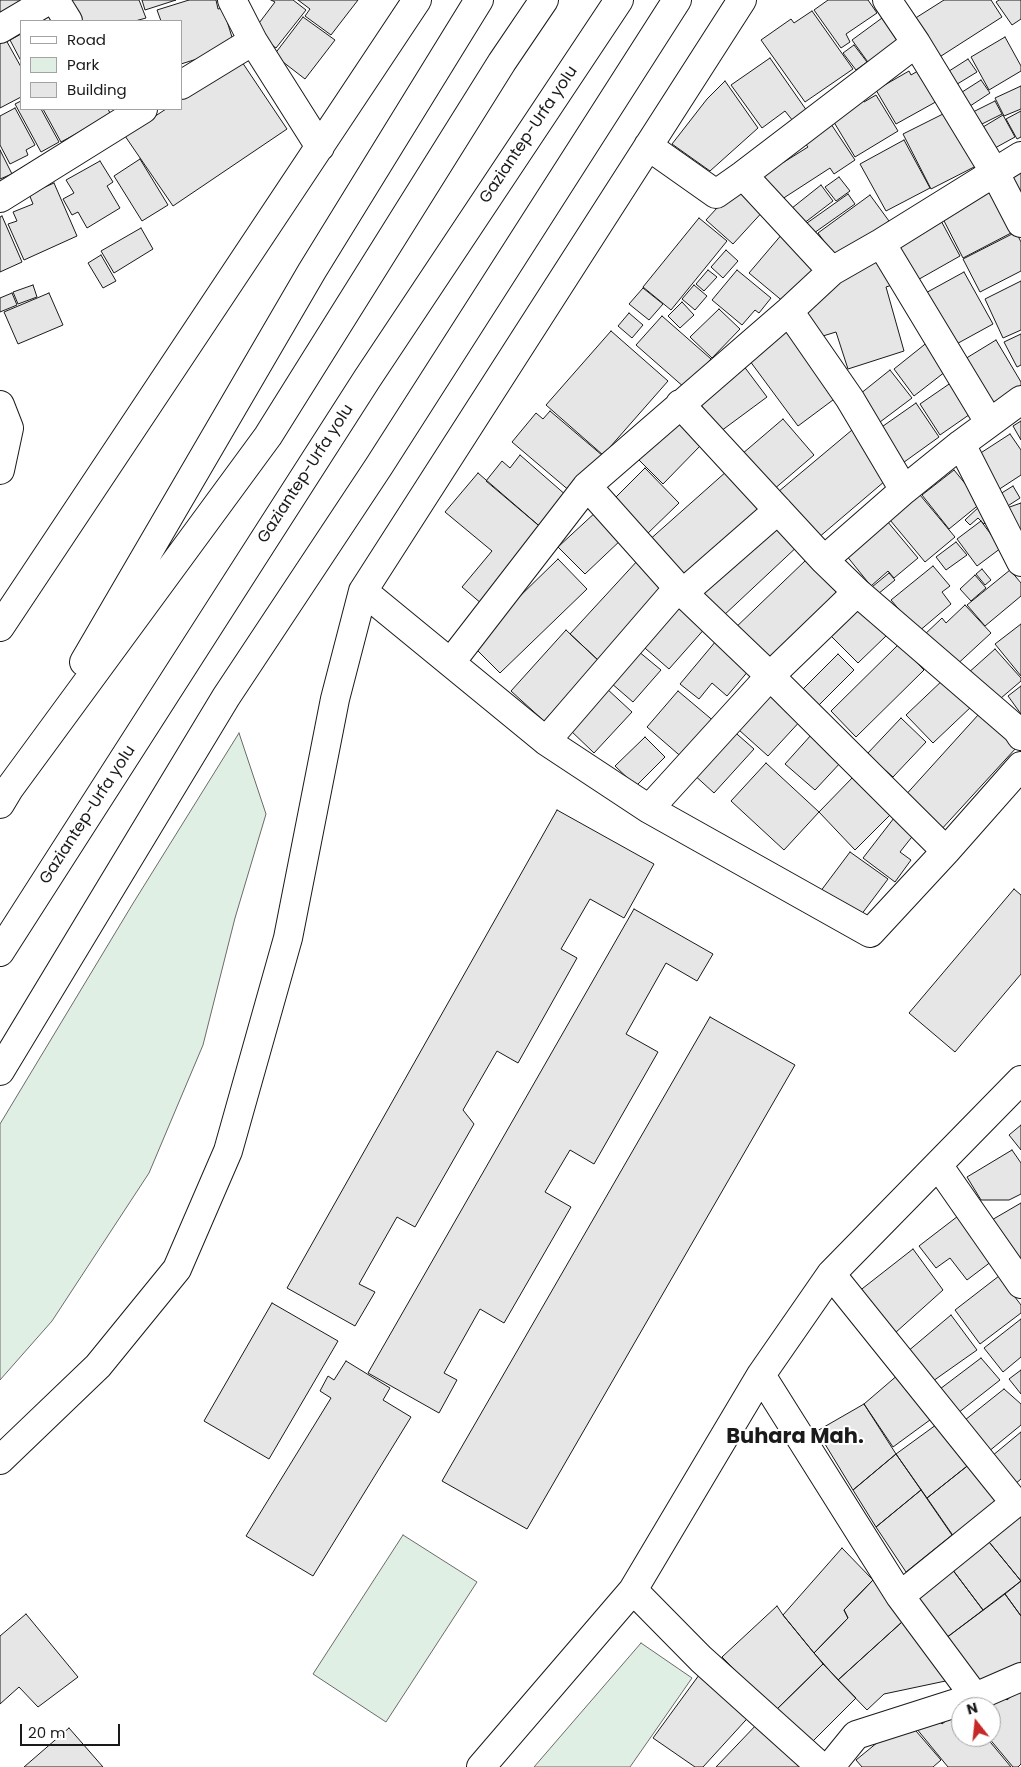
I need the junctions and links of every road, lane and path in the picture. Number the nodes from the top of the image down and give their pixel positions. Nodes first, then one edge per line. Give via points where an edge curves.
1 (49, 0) edge
2 (55, 0) edge
3 (232, 0) edge
4 (417, 0) edge
5 (479, 0) edge
6 (544, 0) edge
7 (619, 0) edge
8 (677, 0) edge
9 (742, 0) edge
10 (887, 0) edge
11 (67, 20) edge
12 (0, 29) edge
13 (252, 41) junction
14 (916, 43) junction
15 (182, 84) edge
16 (129, 112) edge
17 (648, 146) junction
18 (320, 147) junction
19 (1021, 156) edge
20 (995, 173) junction
21 (743, 175) junction
22 (0, 198) edge
23 (1021, 223) edge
24 (881, 243) junction
25 (832, 271) junction
26 (790, 311) junction
27 (1021, 400) edge
28 (680, 404) junction
29 (0, 405) edge
30 (989, 422) junction
31 (961, 444) junction
32 (0, 470) edge
33 (587, 486) junction
34 (904, 490) junction
35 (778, 510) junction
36 (824, 560) junction
37 (1021, 562) edge
38 (363, 590) junction
39 (681, 591) junction
40 (857, 592) junction
41 (0, 627) edge
42 (451, 662) junction
43 (770, 676) junction
44 (1021, 736) edge
45 (546, 741) junction
46 (1021, 766) edge
47 (5, 797) edge
48 (649, 809) junction
49 (946, 851) junction
50 (0, 952) edge
51 (0, 1071) edge
52 (1021, 1080) edge
53 (938, 1165) junction
54 (831, 1274) junction
55 (1021, 1284) edge
56 (761, 1375) junction
57 (0, 1460) edge
58 (1018, 1500) edge
59 (632, 1590) junction
60 (900, 1596) junction
61 (1021, 1677) edge
62 (974, 1697) edge
63 (977, 1697) edge
64 (951, 1705) edge
65 (481, 1767) edge
66 (821, 1767) edge
67 (830, 1767) edge

1 - 12 main road
2 - 11 main road
3 - 13 main road
4 - 18 main road
5 - 47 main road via 312,271
6 - 47 main road via 268,436
7 - 50 main road, Gaziantep-Urfa yolu via 367,379
8 - 51 main road via 379,466 226,697
9 - 17 main road
10 - 14 main road
13 - 15 main road
13 - 18 main road
14 - 20 main road
14 - 21 main road
16 - 22 main road
17 - 21 main road via 716,194
17 - 38 main road
18 - 41 main road
19 - 20 main road
20 - 23 main road
20 - 24 main road
21 - 25 main road
24 - 25 main road
24 - 30 main road
25 - 26 main road
26 - 28 main road
26 - 34 main road via 850,399
27 - 30 main road
28 - 33 main road
28 - 35 main road
29 - 32 main road via 9,428
30 - 31 main road
31 - 34 main road
31 - 37 main road
33 - 39 main road
33 - 42 main road
34 - 36 main road
35 - 36 main road
35 - 39 main road
36 - 40 main road
38 - 42 main road
38 - 57 main road via 335,700 288,938 228,1151 177,1269 98,1366
39 - 43 main road
39 - 45 main road
40 - 43 main road
40 - 44 main road
42 - 45 main road
43 - 48 main road
43 - 49 main road
45 - 48 main road
46 - 49 main road
48 - 49 main road via 870,933
52 - 53 main road
53 - 54 main road
53 - 55 main road
54 - 56 main road
54 - 58 main road
56 - 59 main road
56 - 60 main road
58 - 60 main road
59 - 65 main road
59 - 66 main road via 701,1659
60 - 62 main road
61 - 63 main road
64 - 67 main road via 856,1735

